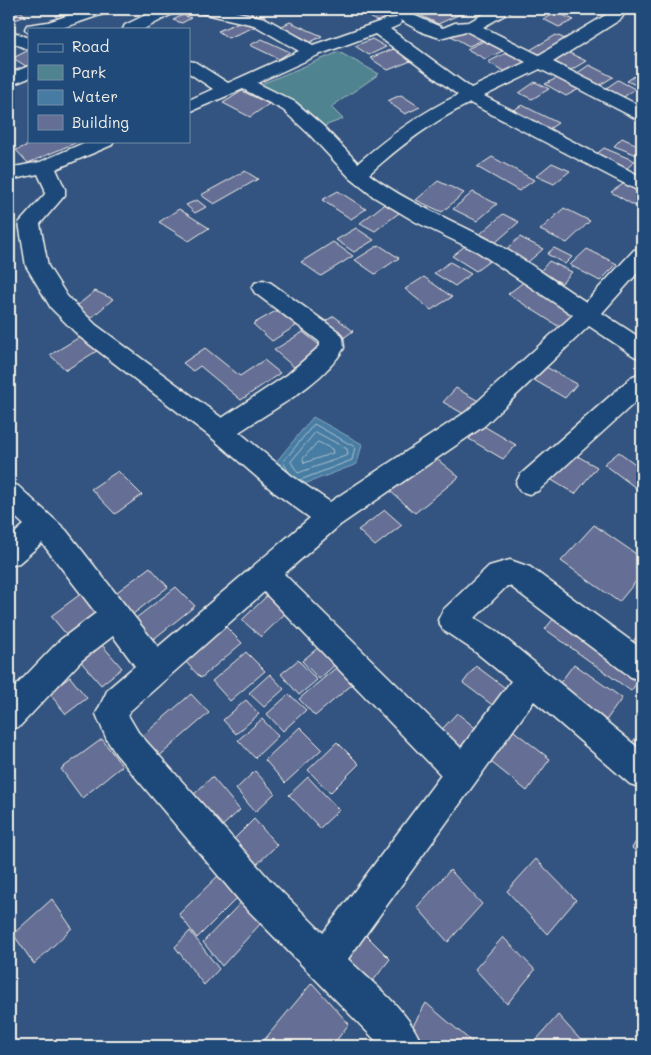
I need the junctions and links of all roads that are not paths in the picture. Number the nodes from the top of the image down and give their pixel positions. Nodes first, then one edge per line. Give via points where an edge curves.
1 (103, 9) edge
2 (170, 9) edge
3 (203, 9) edge
4 (504, 9) edge
5 (227, 11) edge
6 (409, 12) edge
7 (615, 16) dead end
8 (52, 27) edge
9 (471, 27) junction
10 (134, 28) edge
11 (378, 28) junction
12 (28, 30) edge
13 (9, 34) edge
14 (28, 44) edge
15 (312, 51) junction
16 (540, 62) junction
17 (190, 66) edge
18 (28, 72) edge
19 (9, 81) edge
20 (236, 87) junction
21 (469, 95) junction
22 (190, 107) edge
23 (642, 114) edge
24 (99, 142) edge
25 (45, 167) junction
26 (9, 174) edge
27 (357, 174) junction
28 (642, 184) edge
29 (42, 210) junction
30 (9, 219) edge
31 (642, 255) edge
32 (263, 288) dead end
33 (588, 314) junction
34 (642, 350) edge
35 (642, 382) edge
36 (221, 431) junction
37 (529, 483) dead end
38 (9, 494) edge
39 (330, 517) junction
40 (43, 526) junction
41 (9, 554) edge
42 (265, 574) junction
43 (115, 616) junction
44 (642, 667) edge
45 (155, 668) junction
46 (531, 678) junction
47 (9, 714) edge
48 (642, 772) edge
49 (463, 774) junction
50 (324, 962) junction
51 (403, 1046) edge

1 - 8 street
2 - 10 street
3 - 5 street
4 - 9 street
5 - 15 street via 258,21
6 - 9 street via 438,33 465,25
6 - 11 street
7 - 16 street
9 - 16 street
11 - 15 street
11 - 21 street
12 - 13 street
13 - 14 street
15 - 20 street
16 - 21 street
16 - 23 street via 628,99
17 - 20 street
18 - 19 street
20 - 22 street
20 - 27 street via 288,106 316,130
21 - 27 street via 398,138
21 - 28 street
24 - 25 street
25 - 26 street
25 - 29 street via 55,195
27 - 33 street via 381,193 486,247
29 - 30 street
29 - 36 street via 29,223 31,238 37,266 59,302 88,331
31 - 33 street
32 - 36 street via 331,338 332,348 301,376
33 - 34 street
33 - 39 street via 475,418
35 - 37 street
36 - 39 street via 283,484
38 - 40 street
39 - 42 street
40 - 41 street
40 - 43 street via 56,538
42 - 45 street
42 - 49 street
43 - 45 street
43 - 47 street via 71,650
44 - 46 street via 520,576 499,575 453,620
45 - 50 street via 119,700 112,714 118,729 257,893
46 - 48 street
46 - 49 street
49 - 50 street
50 - 51 street via 394,1032

